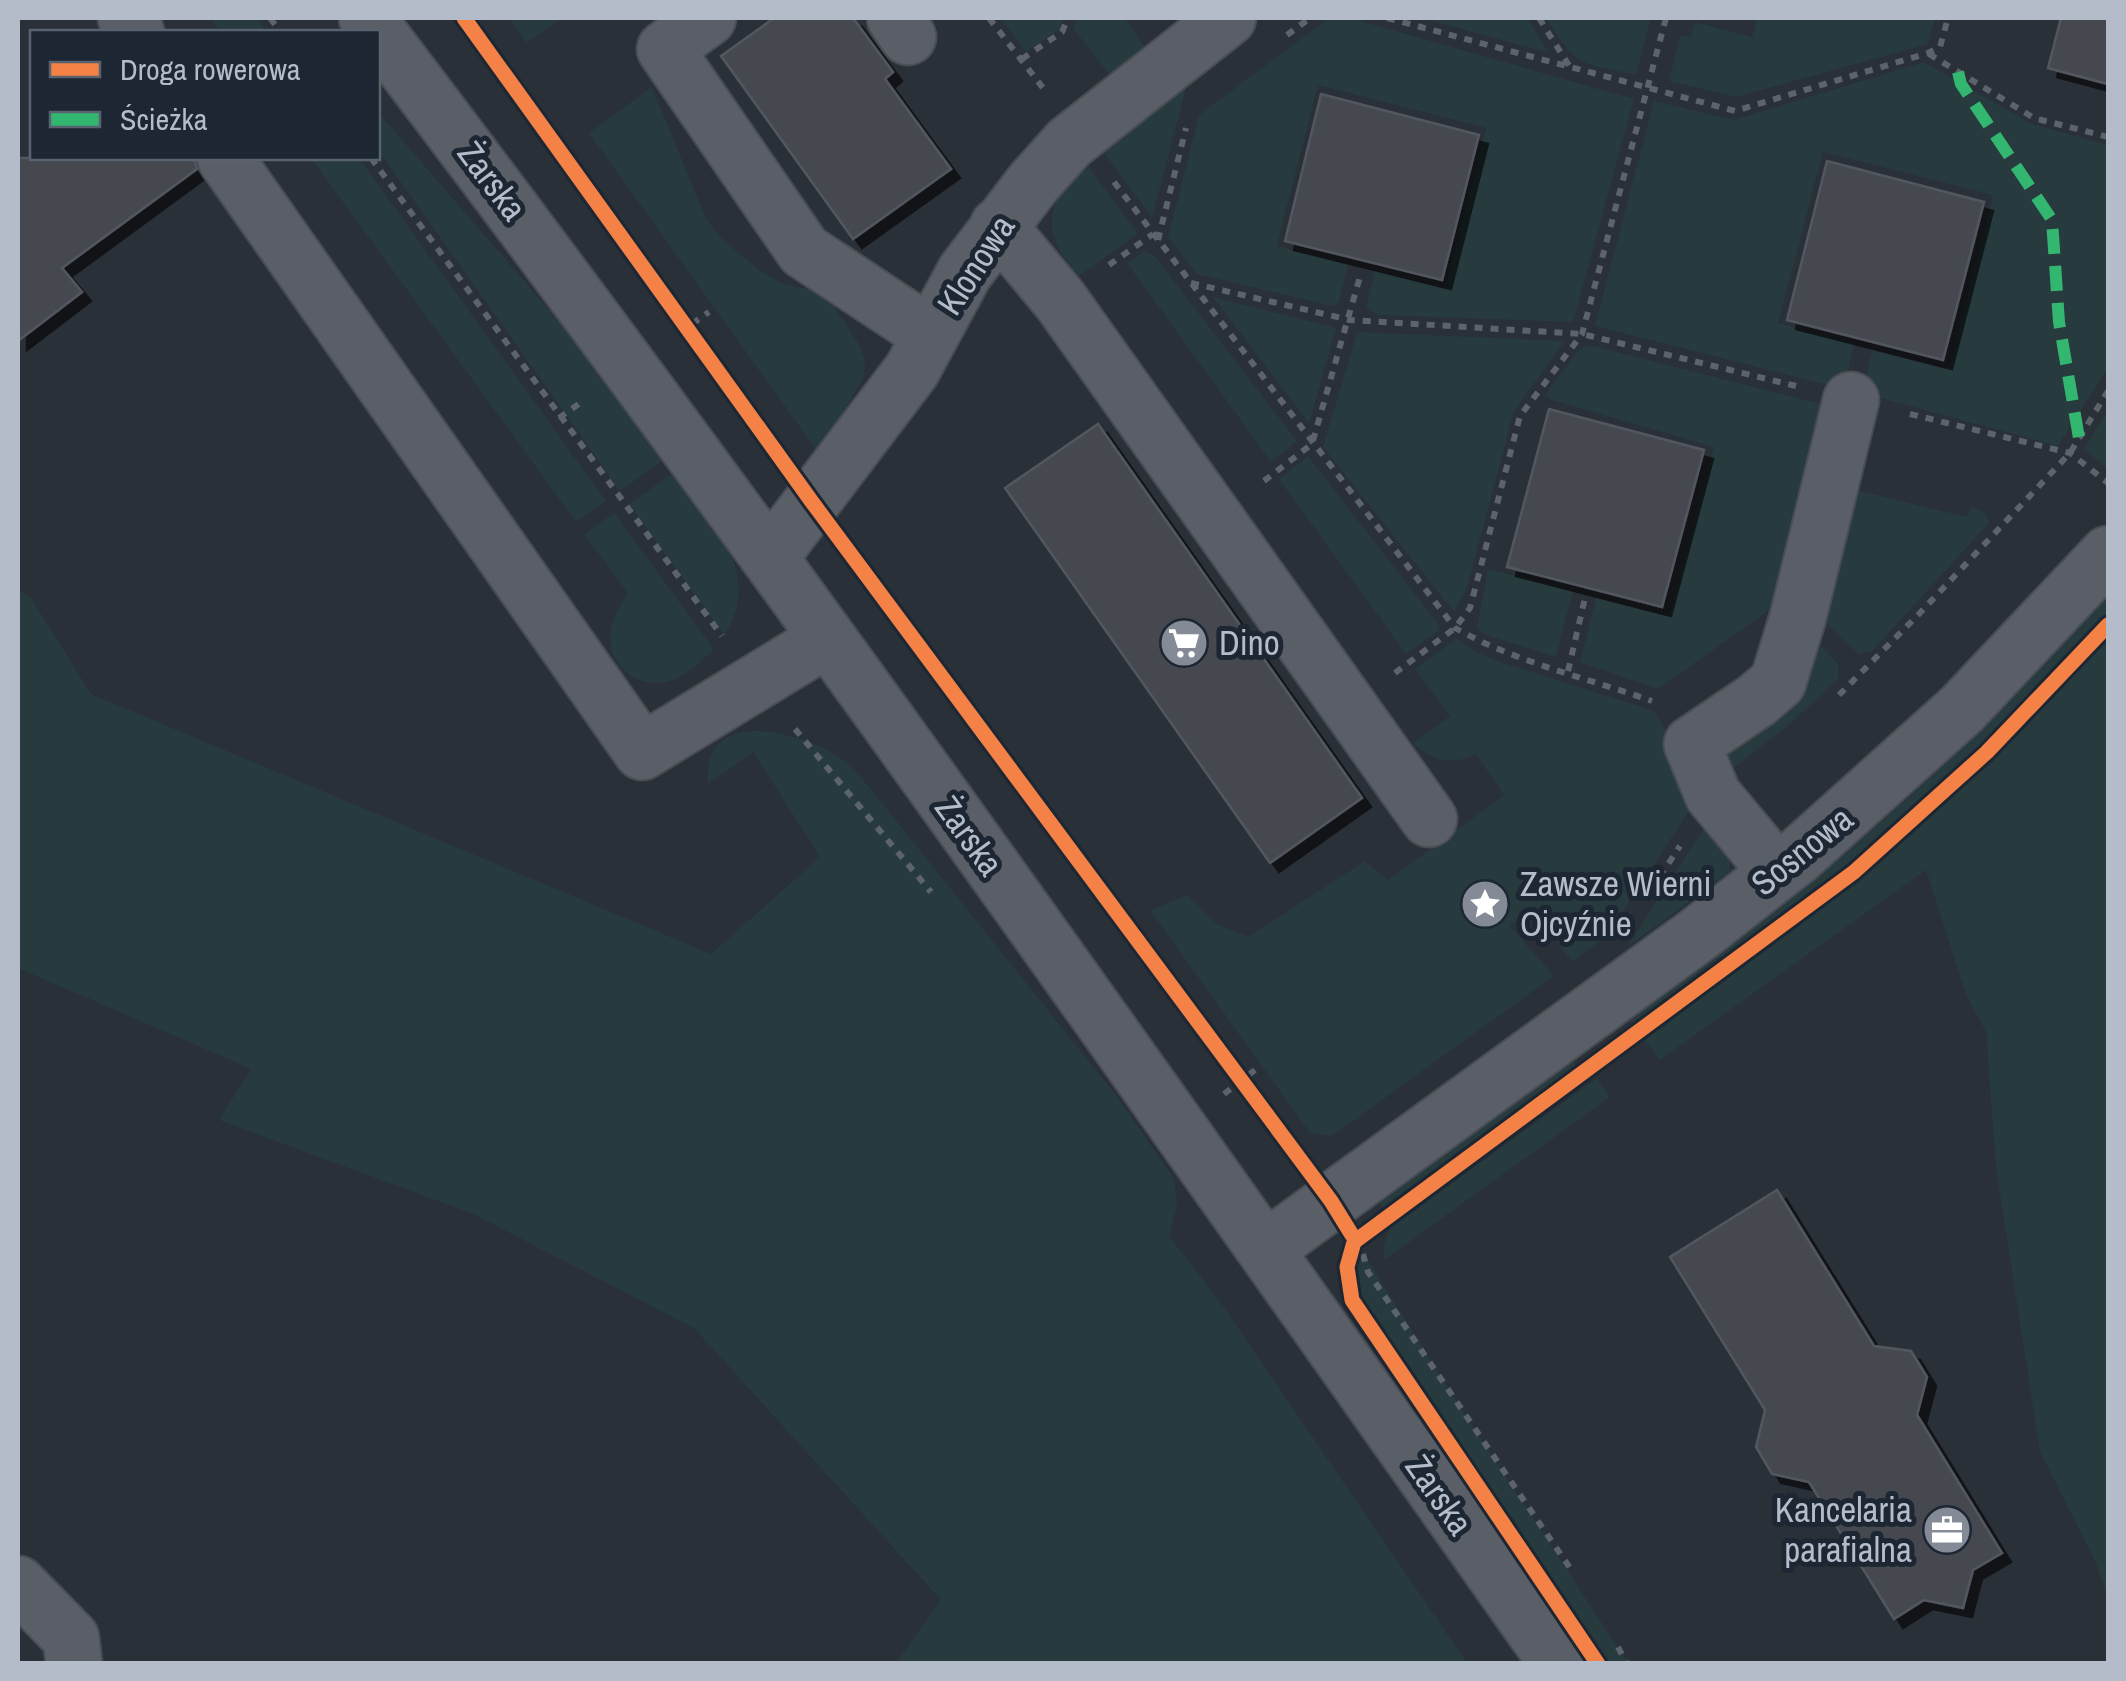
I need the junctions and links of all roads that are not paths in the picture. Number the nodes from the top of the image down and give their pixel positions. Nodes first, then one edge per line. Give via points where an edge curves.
1 (708, 18) edge
2 (1228, 18) edge
3 (659, 34) edge
4 (380, 35) edge
5 (226, 160) edge
6 (998, 226) junction
7 (931, 335) junction
8 (1852, 400) road end
9 (2108, 554) edge
10 (771, 556) junction
11 (827, 639) junction
12 (1429, 819) dead end
13 (1777, 872) junction
14 (1266, 1249) junction
15 (18, 1584) edge
16 (74, 1664) edge
17 (1558, 1664) edge

1 - 3 street
2 - 6 street, Klonowa via 1080,135
3 - 7 street via 804,251
4 - 10 street, Żarska
5 - 11 street via 642,752
6 - 7 street, Klonowa
6 - 12 street via 1060,300
7 - 10 street, Klonowa via 912,370
8 - 13 street via 1778,682 1692,744 1713,795
9 - 13 street, Sosnowa via 1962,709
10 - 11 street, Żarska
11 - 14 street, Żarska
13 - 14 street, Sosnowa
14 - 17 street, Żarska
15 - 16 street via 72,1638

